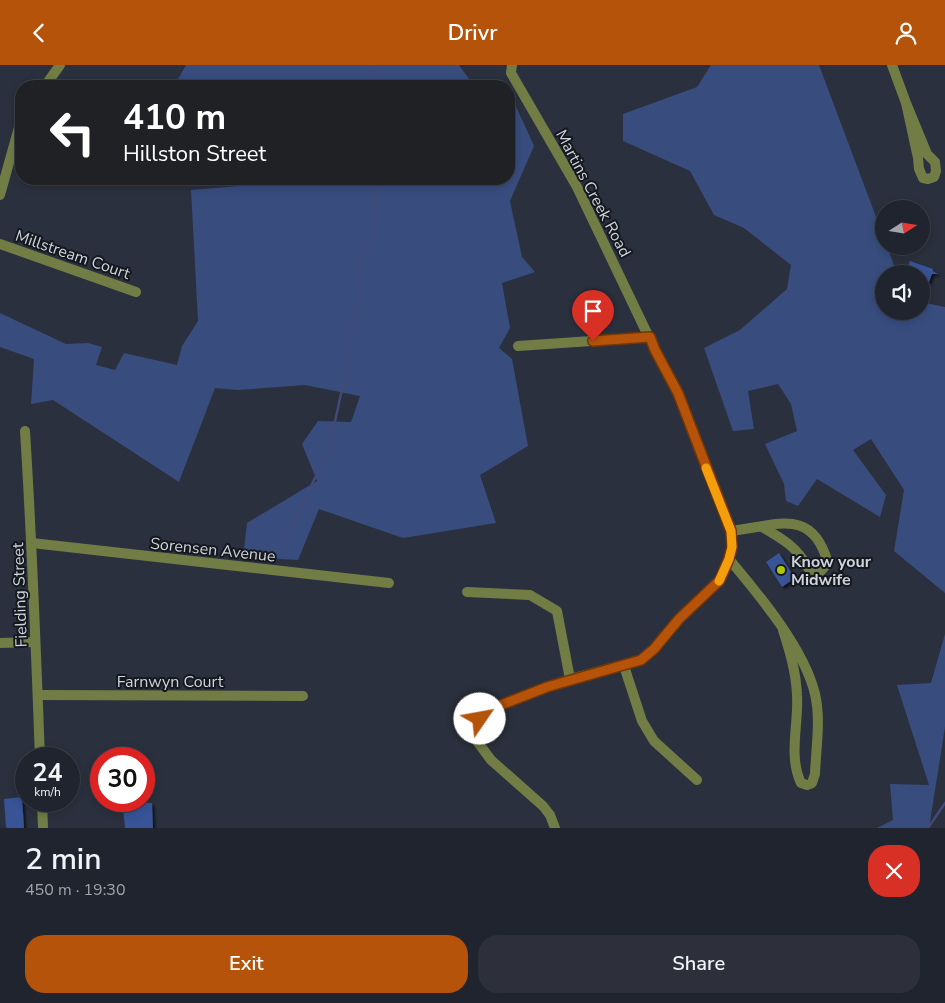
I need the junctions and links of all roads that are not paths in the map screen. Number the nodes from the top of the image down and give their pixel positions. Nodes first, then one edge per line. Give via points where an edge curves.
1 (60, 65) edge
2 (512, 65) edge
3 (892, 65) edge
4 (49, 80) edge
5 (906, 103) junction
6 (15, 141) edge
7 (0, 195) edge
8 (0, 244) edge
9 (136, 291) dead end
10 (650, 337) junction
11 (518, 346) dead end
12 (25, 431) dead end
13 (762, 527) junction
14 (731, 531) junction
15 (32, 543) junction
16 (729, 559) junction
17 (389, 583) dead end
18 (467, 592) dead end
19 (783, 630) junction
20 (35, 642) junction
21 (0, 643) edge
22 (624, 665) junction
23 (570, 679) junction
24 (38, 695) junction
25 (303, 696) dead end
26 (40, 747) edge
27 (698, 780) dead end
28 (42, 812) edge
29 (43, 828) edge
30 (555, 828) edge

1 - 4 street
2 - 10 street, Martins Creek Road via 511,73 577,187
3 - 5 street
5 - 5 street via 927,154 935,162 934,177 923,178 919,169
6 - 7 street
8 - 9 street, Millstream Court
10 - 11 street
10 - 14 street, Martins Creek Road via 678,393
12 - 15 street, Fielding Street
13 - 13 street via 793,523 812,531 824,548 828,563 820,572 809,569 788,541
13 - 14 street
14 - 16 street
15 - 17 street, Sorensen Avenue
15 - 20 street, Fielding Street
16 - 19 street
16 - 22 street via 720,580 679,619 654,649 641,660
18 - 23 street via 530,595 557,611
19 - 19 street via 806,669 815,694 815,774 812,783 806,785 801,783 796,767 794,663
20 - 21 street
20 - 24 street, Fielding Street
22 - 23 street
22 - 27 street via 642,721 654,741
23 - 30 street via 501,705 480,719 475,727 474,737 491,760 543,806
24 - 25 street, Farnwyn Court
24 - 26 street, Fielding Street
28 - 29 street

